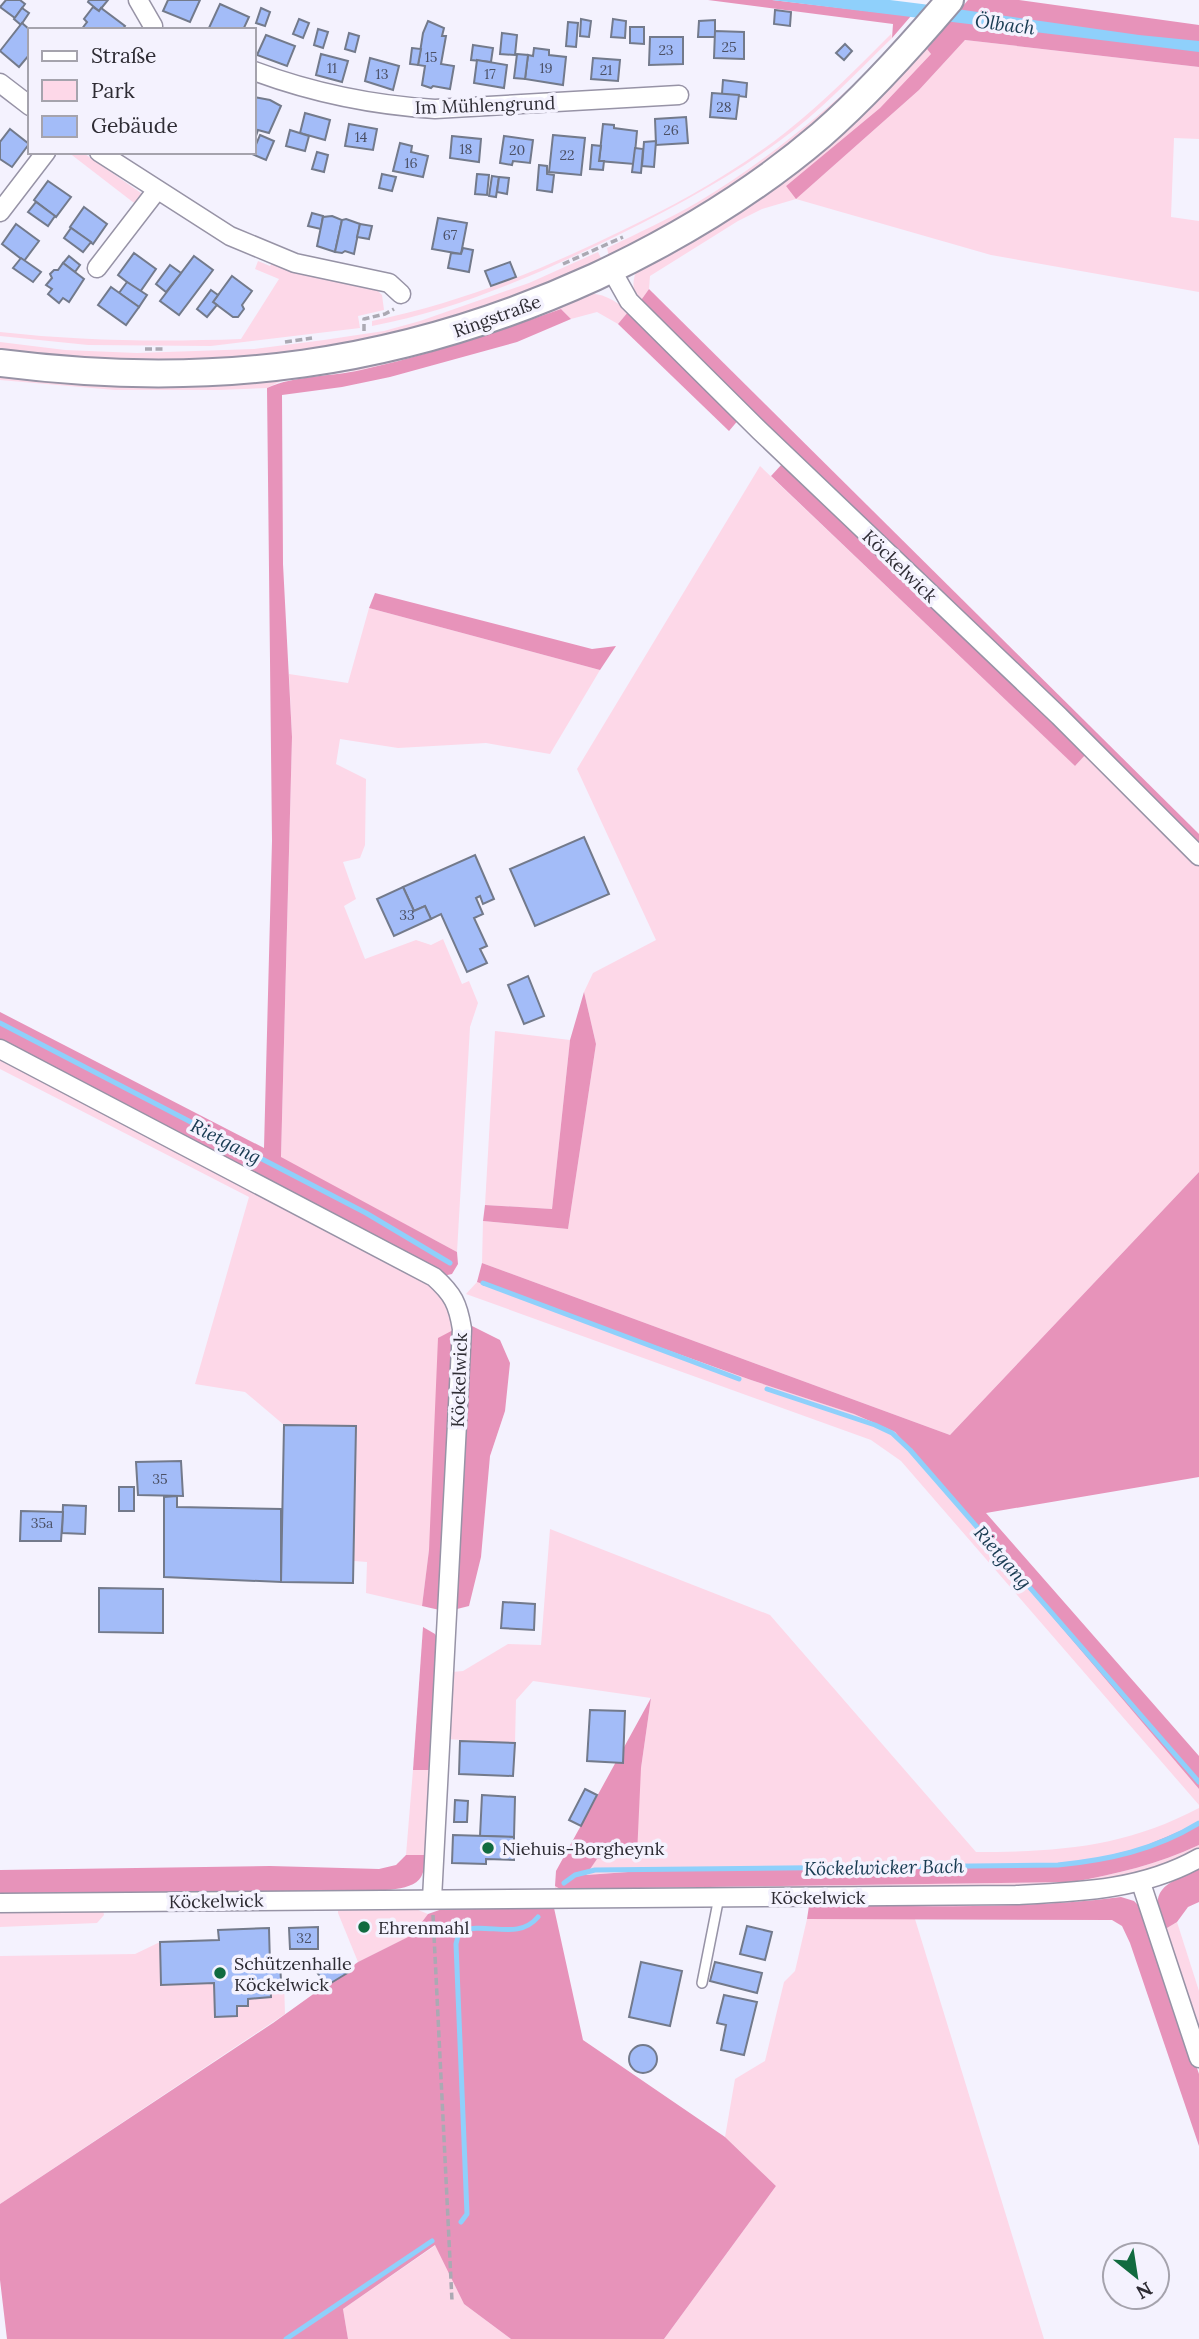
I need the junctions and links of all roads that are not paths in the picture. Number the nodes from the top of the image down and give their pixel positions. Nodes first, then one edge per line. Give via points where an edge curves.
1 (138, 0) edge
2 (950, 0) edge
3 (153, 28) edge
4 (256, 72) edge
5 (0, 83) edge
6 (679, 95) dead end
7 (28, 104) edge
8 (44, 154) edge
9 (102, 154) edge
10 (157, 190) junction
11 (0, 212) edge
12 (97, 268) dead end
13 (611, 269) junction
14 (401, 294) road end
15 (0, 363) edge
16 (1199, 856) edge
17 (0, 1049) edge
18 (1199, 1858) edge
19 (1141, 1883) junction
20 (719, 1897) junction
21 (432, 1899) junction
22 (0, 1903) edge
23 (702, 1983) dead end
24 (1199, 2058) edge

1 - 3 street
2 - 13 main road, Ringstraße via 915,42 822,134 772,174 656,248
4 - 6 street, Im Mühlengrund via 331,96 396,107 435,109
5 - 7 street
8 - 11 street
9 - 10 street
10 - 12 street
10 - 14 street via 230,236 295,263 389,283
13 - 15 main road, Ringstraße via 544,300 443,335 326,361 167,375
13 - 16 street, Köckelwick via 629,301
17 - 21 street, Köckelwick via 434,1277 451,1292 462,1329
18 - 19 street, Köckelwick
19 - 20 street, Köckelwick via 1084,1892 1016,1895
19 - 24 street
20 - 21 street, Köckelwick
20 - 23 lane
21 - 22 street, Köckelwick

